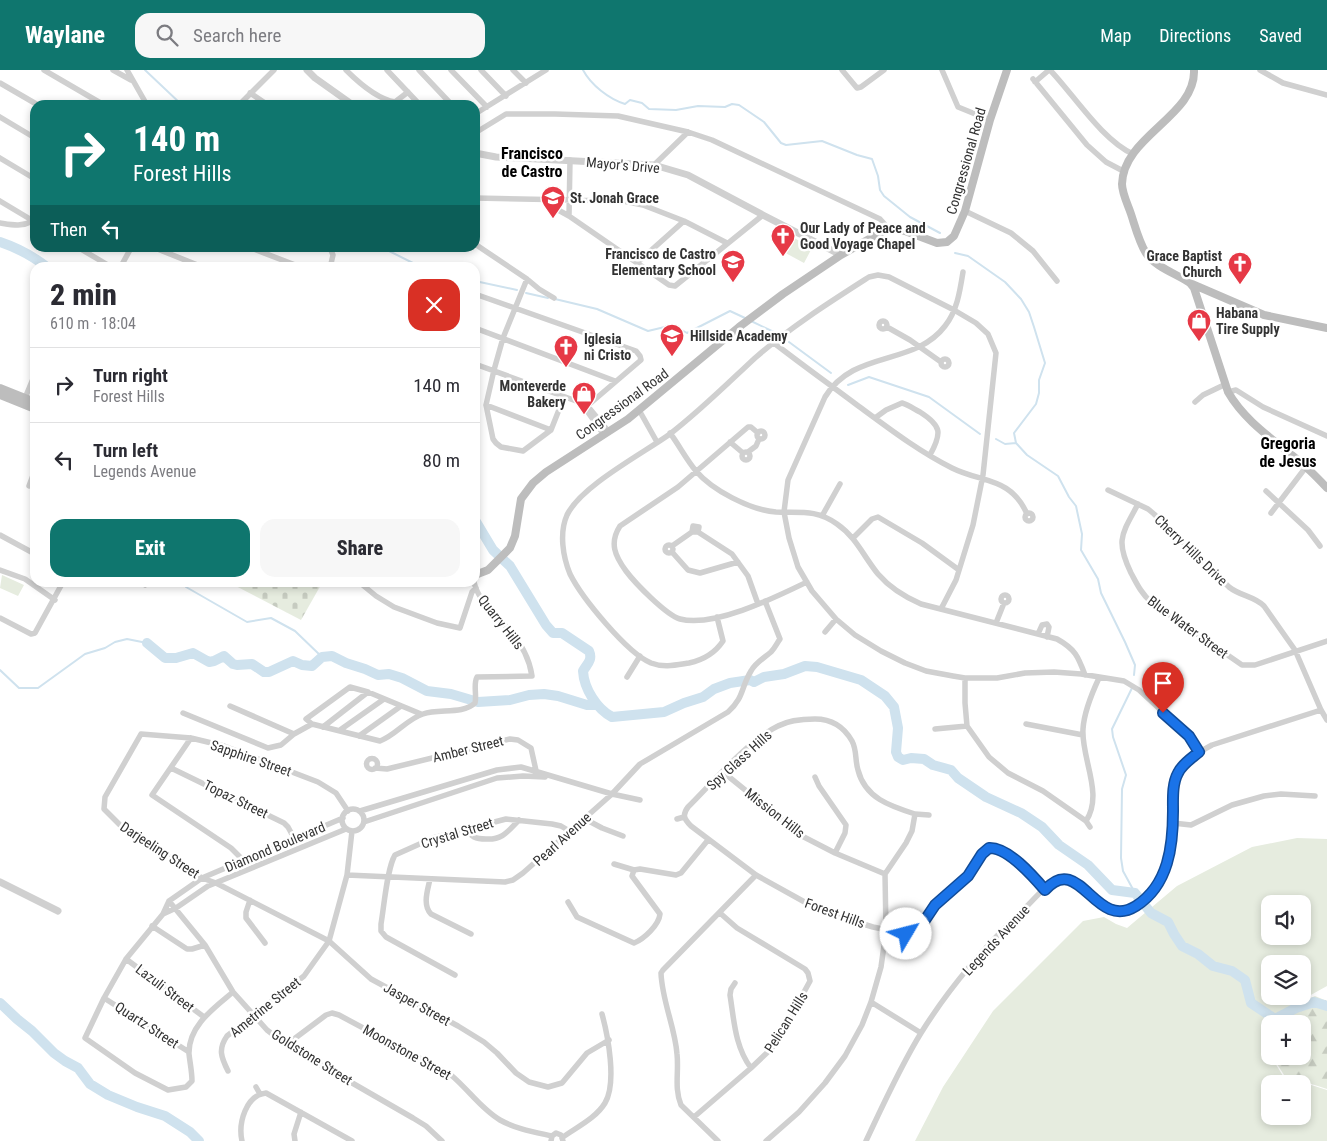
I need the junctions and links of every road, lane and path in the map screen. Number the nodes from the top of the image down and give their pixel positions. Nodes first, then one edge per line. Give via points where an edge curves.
1 (44, 70) edge
2 (113, 70) edge
3 (127, 70) edge
4 (274, 70) edge
5 (307, 70) edge
6 (346, 70) edge
7 (387, 70) edge
8 (419, 70) edge
9 (450, 70) edge
10 (481, 70) edge
11 (513, 70) edge
12 (544, 70) edge
13 (842, 70) edge
14 (884, 70) edge
15 (942, 70) edge
16 (1007, 70) edge
17 (1050, 70) edge
18 (1194, 70) edge
19 (1260, 70) edge
20 (132, 81) junction
21 (0, 83) edge
22 (526, 83) junction
23 (408, 92) junction
24 (250, 93) junction
25 (506, 96) junction
26 (1327, 96) edge
27 (30, 100) edge
28 (95, 100) edge
29 (143, 100) edge
30 (244, 100) edge
31 (260, 100) edge
32 (345, 100) edge
33 (387, 100) edge
34 (398, 100) edge
35 (415, 100) edge
36 (447, 100) edge
37 (487, 107) junction
38 (480, 111) edge
39 (0, 118) edge
40 (990, 120) junction
41 (480, 130) edge
42 (688, 132) junction
43 (30, 135) edge
44 (480, 154) edge
45 (1133, 154) junction
46 (0, 158) edge
47 (570, 160) junction
48 (654, 165) junction
49 (1126, 172) junction
50 (30, 176) edge
51 (480, 198) edge
52 (547, 200) junction
53 (568, 200) junction
54 (0, 201) edge
55 (965, 211) junction
56 (763, 215) junction
57 (569, 216) junction
58 (30, 219) edge
59 (684, 221) junction
60 (0, 223) edge
61 (30, 223) edge
62 (889, 229) junction
63 (727, 243) junction
64 (480, 247) edge
65 (86, 252) edge
66 (165, 252) edge
67 (261, 252) edge
68 (841, 255) junction
69 (103, 262) edge
70 (190, 262) edge
71 (287, 262) edge
72 (637, 263) junction
73 (963, 272) dead end
74 (527, 279) junction
75 (1057, 281) dead end
76 (1190, 283) junction
77 (1211, 292) junction
78 (480, 296) edge
79 (554, 298) dead end
80 (1199, 299) junction
81 (516, 308) junction
82 (954, 310) junction
83 (887, 327) dead end
84 (1327, 328) edge
85 (480, 330) edge
86 (503, 338) junction
87 (774, 344) junction
88 (920, 348) junction
89 (941, 362) dead end
90 (480, 366) edge
91 (494, 370) junction
92 (615, 380) junction
93 (30, 387) edge
94 (831, 387) junction
95 (0, 388) edge
96 (1227, 388) junction
97 (0, 395) edge
98 (564, 397) junction
99 (26, 398) junction
100 (30, 400) edge
101 (1195, 402) dead end
102 (486, 405) junction
103 (30, 407) edge
104 (586, 407) junction
105 (639, 410) junction
106 (875, 418) junction
107 (551, 430) junction
108 (670, 433) junction
109 (606, 434) junction
110 (1327, 436) edge
111 (657, 442) junction
112 (730, 442) junction
113 (930, 456) junction
114 (1306, 467) junction
115 (696, 471) junction
116 (982, 479) junction
117 (840, 484) dead end
118 (1327, 488) edge
119 (1108, 490) dead end
120 (1266, 491) dead end
121 (1279, 503) junction
122 (1138, 504) junction
123 (784, 512) junction
124 (1271, 513) dead end
125 (1027, 514) dead end
126 (822, 516) junction
127 (0, 535) edge
128 (853, 538) junction
129 (1320, 546) dead end
130 (30, 551) edge
131 (738, 562) junction
132 (0, 570) edge
133 (960, 570) junction
134 (480, 573) edge
135 (807, 582) junction
136 (30, 583) edge
137 (36, 587) edge
138 (61, 587) edge
139 (366, 587) edge
140 (474, 587) edge
141 (476, 587) edge
142 (55, 600) junction
143 (765, 601) junction
144 (1004, 603) dead end
145 (758, 604) junction
146 (941, 609) junction
147 (717, 616) junction
148 (0, 618) edge
149 (836, 619) junction
150 (996, 623) junction
151 (825, 632) dead end
152 (1038, 634) junction
153 (1048, 637) junction
154 (1327, 641) edge
155 (1295, 650) junction
156 (640, 656) junction
157 (1085, 675) junction
158 (627, 677) dead end
159 (965, 678) junction
160 (1099, 678) junction
161 (368, 692) junction
162 (384, 699) junction
163 (230, 706) dead end
164 (401, 706) junction
165 (1321, 710) junction
166 (183, 714) dead end
167 (421, 714) junction
168 (1327, 720) edge
169 (312, 724) junction
170 (1026, 724) dead end
171 (967, 726) junction
172 (323, 727) junction
173 (935, 729) dead end
174 (340, 730) junction
175 (141, 734) joint
176 (294, 734) junction
177 (1083, 735) junction
178 (359, 736) junction
179 (190, 738) junction
180 (1199, 752) junction
181 (171, 768) junction
182 (375, 768) dead end
183 (723, 772) junction
184 (537, 774) junction
185 (816, 777) dead end
186 (612, 794) junction
187 (1315, 796) dead end
188 (640, 800) dead end
189 (348, 811) junction
190 (360, 811) junction
191 (915, 814) junction
192 (929, 814) dead end
193 (684, 817) junction
194 (343, 818) junction
195 (585, 819) junction
196 (677, 819) dead end
197 (520, 820) junction
198 (1086, 821) junction
199 (364, 822) junction
200 (1173, 823) junction
201 (1090, 827) dead end
202 (464, 829) junction
203 (349, 830) junction
204 (571, 832) junction
205 (623, 836) dead end
206 (294, 838) junction
207 (708, 840) junction
208 (835, 853) junction
209 (243, 860) junction
210 (614, 864) dead end
211 (634, 870) junction
212 (885, 874) junction
213 (347, 875) junction
214 (756, 875) junction
215 (389, 877) junction
216 (202, 878) junction
217 (430, 879) junction
218 (0, 882) edge
219 (216, 883) junction
220 (1045, 890) junction
221 (250, 900) junction
222 (169, 901) junction
223 (568, 902) dead end
224 (176, 908) junction
225 (58, 911) dead end
226 (720, 913) junction
227 (163, 914) junction
228 (152, 926) junction
229 (886, 931) junction
230 (471, 934) dead end
231 (329, 941) junction
232 (265, 943) dead end
233 (205, 945) junction
234 (126, 959) junction
235 (455, 975) dead end
236 (735, 983) dead end
237 (233, 992) junction
238 (104, 998) junction
239 (871, 1002) junction
240 (254, 1014) junction
241 (602, 1014) dead end
242 (204, 1017) junction
243 (921, 1033) junction
244 (609, 1040) junction
245 (288, 1046) junction
246 (189, 1052) junction
247 (751, 1068) junction
248 (228, 1071) dead end
249 (256, 1086) dead end
250 (260, 1094) junction
251 (301, 1112) junction
252 (694, 1117) junction
253 (551, 1138) edge
254 (563, 1139) edge
255 (242, 1141) edge
256 (296, 1141) edge
257 (351, 1141) edge
258 (442, 1141) edge
259 (718, 1141) edge
260 (766, 1141) edge
261 (866, 1141) edge

1 - 28 street
2 - 20 street
3 - 20 street
4 - 24 street
5 - 32 street
6 - 33 street via 358,82
7 - 23 street
8 - 36 street
9 - 37 street
10 - 25 street
11 - 22 street
12 - 22 street
13 - 14 street via 857,88
15 - 40 street via 958,107
16 - 40 main road, Congressional Road
17 - 45 street via 1106,134
17 - 49 street via 1034,80 1087,145 1106,162
18 - 45 main road via 1190,90 1184,100
19 - 26 street via 1283,83
20 - 29 street
21 - 27 street
22 - 25 street
23 - 34 street
23 - 35 street
24 - 30 street
24 - 31 street
25 - 37 street
37 - 38 street
39 - 43 street
40 - 55 main road, Congressional Road
41 - 42 street via 506,114 545,114 618,116
42 - 48 street
42 - 62 street via 712,140 880,219
44 - 47 street, Mayor's Drive
45 - 49 main road
46 - 50 street
47 - 48 street, Mayor's Drive
47 - 53 street
48 - 56 street, Mayor's Drive via 688,175
49 - 76 main road via 1122,184 1146,253
51 - 52 street
52 - 53 street
52 - 57 street
53 - 57 street
53 - 59 street via 623,201 644,205
54 - 58 street
55 - 62 main road, Congressional Road via 957,232 944,243
55 - 75 street via 1012,233 1038,256
56 - 63 street
56 - 68 street, Mayor's Drive
57 - 72 street
59 - 63 street
59 - 72 street
60 - 61 street via 17,226
62 - 68 main road, Congressional Road
63 - 72 street via 675,286
64 - 74 street
65 - 69 street
66 - 70 street
67 - 71 street
68 - 105 main road, Congressional Road via 758,312
73 - 82 street
74 - 79 street
74 - 81 street
76 - 77 main road
76 - 80 main road
77 - 80 main road
77 - 84 main road via 1264,316
78 - 81 street
80 - 96 main road
81 - 86 street
81 - 92 street via 636,351 641,360
82 - 87 street via 889,277 878,275 869,277
82 - 88 street via 946,326
82 - 116 street via 988,334 996,353
83 - 88 street
85 - 86 street
86 - 91 street
86 - 92 street
87 - 94 street
87 - 108 street
88 - 89 street
88 - 94 street via 866,364 839,378
90 - 91 street
91 - 98 street
91 - 102 street
92 - 104 street
93 - 99 street
94 - 106 street
94 - 123 street via 788,480
95 - 99 main road
96 - 101 street via 1203,395
96 - 110 street
96 - 114 main road via 1246,418
97 - 103 main road
98 - 104 street
98 - 107 street
99 - 100 main road
102 - 107 street
102 - 107 street via 493,439 501,447 523,451
104 - 109 street
105 - 109 main road, Congressional Road
105 - 111 street
106 - 113 street
106 - 113 street via 902,403 932,420 937,425 938,434
108 - 111 street
108 - 115 street
109 - 134 main road, Congressional Road via 546,472 530,486 521,499 512,544 488,570
111 - 156 street via 586,491 573,504 562,531 570,574 584,596
112 - 112 street via 748,427 758,436 756,446 746,453
112 - 115 street
113 - 116 street via 967,476
114 - 118 main road
114 - 121 street
115 - 123 street via 737,500 773,512
115 - 147 street via 678,488 620,526 613,542 614,551 627,573 670,615 689,620
116 - 125 street via 1011,491
116 - 133 street
117 - 126 street
119 - 122 street, Cherry Hills Drive
120 - 121 street
121 - 124 street
121 - 129 street
122 - 155 street, Cherry Hills Drive via 1154,514 1229,587 1259,600
122 - 155 street, Blue Water Street via 1121,546 1146,598 1242,665 1255,665
123 - 126 street via 809,512
123 - 135 street via 798,566
126 - 128 street
127 - 130 street
128 - 133 street via 878,517
128 - 146 street via 878,574 894,589 921,604
131 - 131 street via 727,549 695,532 672,549 688,570 700,573
131 - 145 street via 748,576
132 - 136 street
133 - 146 street
135 - 143 street
135 - 149 street
137 - 142 street
138 - 142 street
139 - 140 street, Quarry Hills via 388,604 460,628
141 - 167 street, Quarry Hills via 480,599 520,643 532,676 476,677 475,703 462,710
142 - 148 street via 35,633
143 - 145 street
143 - 186 street, Pearl Avenue via 780,639 751,670 736,705 640,764
144 - 150 street
145 - 147 street
146 - 150 street
147 - 156 street via 722,641 712,654 696,662 666,666
149 - 151 street
149 - 159 street via 855,635 905,663
150 - 152 street
152 - 153 street
152 - 153 street via 1042,625 1047,624
153 - 157 street via 1068,645 1078,655
154 - 155 street, Blue Water Street
155 - 165 street, Cherry Hills Drive
156 - 158 street
157 - 159 street via 1054,672
157 - 160 street
159 - 171 street
160 - 177 street via 1089,703
160 - 180 street via 1124,681 1139,690 1189,736
161 - 162 street
161 - 169 street via 350,687 306,719
161 - 172 street
162 - 164 street
162 - 174 street
163 - 176 street
164 - 167 street
164 - 178 street
165 - 168 street, Cherry Hills Drive
165 - 180 street, Legends Avenue
166 - 176 street via 268,748 280,745
167 - 178 street via 380,742
169 - 172 street
169 - 176 street
170 - 177 street
171 - 173 street
171 - 198 street via 989,757 1008,773 1043,791
172 - 174 street
174 - 178 street
175 - 179 street, Sapphire Street
175 - 216 street, Darjeeling Street via 105,797 104,809 120,825
177 - 198 street via 1092,791 1092,805
179 - 181 street
179 - 189 street, Sapphire Street via 224,746 318,782 336,793
180 - 200 street, Legends Avenue via 1177,774 1173,792
181 - 206 street, Topaz Street via 284,823
181 - 209 street via 152,795 231,848
182 - 184 street, Amber Street via 387,769 510,739 531,748
183 - 191 street, Spy Glass Hills via 762,736 779,726 807,719 827,720 841,728 853,742 858,772 872,794 887,805
183 - 193 street, Spy Glass Hills via 688,807
183 - 208 street, Mission Hills via 802,836
184 - 186 street
184 - 190 street via 521,767 498,770
184 - 199 street via 497,778
185 - 208 street via 846,825
186 - 188 street
186 - 195 street, Pearl Avenue
187 - 200 street via 1264,796 1232,805 1191,825
189 - 190 street
189 - 194 street
190 - 199 street
191 - 192 street, Spy Glass Hills
191 - 212 street via 912,831
193 - 196 street
193 - 207 street
194 - 203 street via 343,824
194 - 206 street, Diamond Boulevard
195 - 204 street, Pearl Avenue
195 - 205 street
197 - 202 street, Crystal Street via 506,819
197 - 202 street via 495,840 476,839
197 - 204 street, Crystal Street via 561,826
198 - 201 street
199 - 203 street via 359,830
200 - 220 street, Legends Avenue via 1163,874 1148,896 1136,906 1115,912 1107,909 1081,886 1067,880 1051,883
202 - 215 street, Crystal Street via 399,852 392,860
203 - 213 street, Ametrine Street
203 - 219 street, Diamond Boulevard
204 - 217 street, Pearl Avenue via 513,880
206 - 209 street, Diamond Boulevard
207 - 211 street via 681,873
207 - 214 street
208 - 212 street, Mission Hills
209 - 216 street, Diamond Boulevard
210 - 211 street
211 - 223 street via 632,876 660,914 660,920 641,940 634,943 577,917
212 - 229 street
213 - 215 street, Pearl Avenue
213 - 231 street, Ametrine Street
214 - 226 street
214 - 229 street, Forest Hills via 830,914
215 - 217 street, Pearl Avenue
215 - 235 street, Crystal Street via 381,931 386,937
216 - 219 street, Darjeeling Street
216 - 222 street, Diamond Boulevard
217 - 230 street via 427,910
218 - 225 street
219 - 221 street, Jasper Street
219 - 224 street, Diamond Boulevard
220 - 229 street, Forest Hills via 1019,864 997,849 989,848 968,876 935,905 918,930 906,934
220 - 243 street, Legends Avenue via 973,963
221 - 231 street, Jasper Street
221 - 232 street via 246,918
222 - 224 street, Goldstone Street
222 - 227 street, Diamond Boulevard
224 - 227 street, Diamond Boulevard
224 - 233 street, Goldstone Street
226 - 247 street, Pelican Hills via 737,928 805,969 810,976 809,985 784,1029
226 - 252 street via 662,973 677,1055 677,1093 681,1105
227 - 228 street, Diamond Boulevard
228 - 233 street via 187,949
228 - 234 street, Diamond Boulevard
229 - 239 street via 881,967
231 - 240 street, Ametrine Street via 304,976
231 - 244 street, Jasper Street via 371,979 484,1042 529,1082 548,1087 562,1083 587,1053
233 - 237 street, Goldstone Street
234 - 238 street, Diamond Boulevard
234 - 242 street, Lazuli Street
236 - 247 street via 730,995 738,1044
237 - 240 street, Goldstone Street
237 - 242 street
238 - 246 street, Quartz Street
238 - 246 street, Diamond Boulevard via 85,1038 134,1073 168,1090 186,1087 192,1081
239 - 243 street
239 - 260 street via 862,1025 835,1070 814,1097
240 - 245 street, Goldstone Street via 267,1030
240 - 248 street, Ametrine Street via 221,1045 221,1056
241 - 244 street
242 - 246 street via 194,1032
243 - 261 street, Legends Avenue
244 - 254 street via 611,1088 606,1102 596,1114
245 - 253 street, Moonstone Street via 326,1015 340,1015 451,1076 500,1120
245 - 258 street, Goldstone Street via 426,1126
247 - 252 street, Pelican Hills
249 - 250 street
250 - 251 street via 274,1096
250 - 255 street via 249,1103 241,1127
251 - 256 street via 294,1134
251 - 257 street
252 - 259 street
253 - 254 street, Moonstone Street via 556,1133

